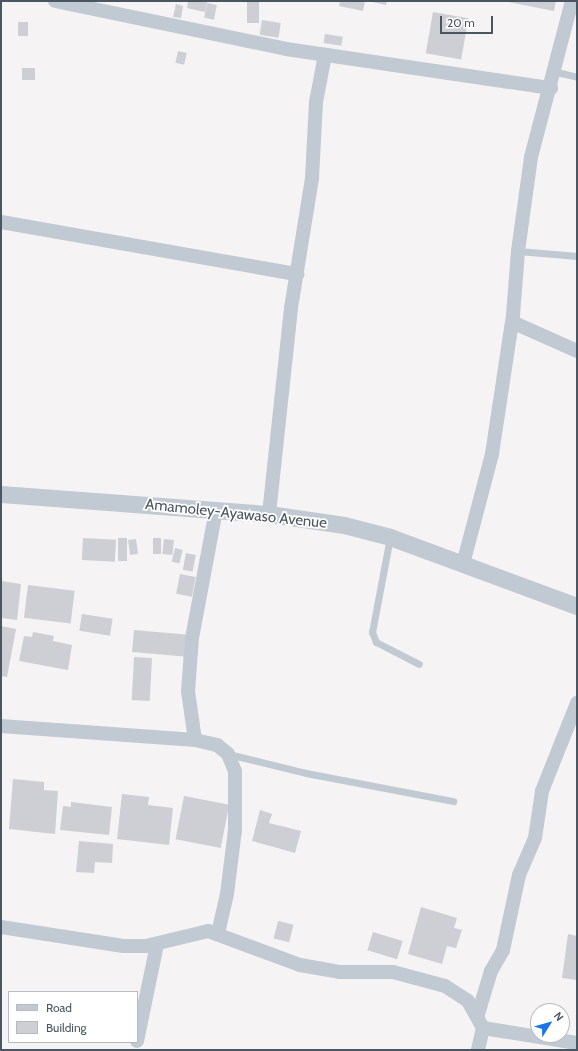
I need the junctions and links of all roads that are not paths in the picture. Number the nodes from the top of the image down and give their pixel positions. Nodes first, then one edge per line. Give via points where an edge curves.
1 (55, 1) edge
2 (572, 1) edge
3 (325, 55) junction
4 (556, 72) junction
5 (577, 77) edge
6 (551, 88) junction
7 (1, 222) edge
8 (518, 251) junction
9 (577, 256) edge
10 (297, 274) junction
11 (512, 322) junction
12 (577, 351) edge
13 (1, 494) edge
14 (216, 510) junction
15 (269, 514) junction
16 (390, 537) junction
17 (463, 564) junction
18 (577, 606) edge
19 (419, 664) dead end
20 (577, 703) edge
21 (1, 726) edge
22 (195, 740) junction
23 (228, 754) junction
24 (453, 801) dead end
25 (1, 927) edge
26 (218, 933) junction
27 (157, 944) junction
28 (478, 1014) junction
29 (483, 1028) junction
30 (138, 1037) edge
31 (577, 1042) edge
32 (478, 1050) edge

1 - 3 street via 176,28
2 - 4 street
3 - 6 street
3 - 10 street via 316,102 312,178
4 - 5 lane
4 - 6 street
6 - 8 street via 531,157
7 - 10 street
8 - 9 lane
8 - 11 street
10 - 15 street
11 - 12 street
11 - 17 street via 492,454
13 - 14 street, Amamoley-Ayawaso Avenue
14 - 15 street, Amamoley-Ayawaso Avenue
14 - 22 street via 192,638 188,691
15 - 16 street, Amamoley-Ayawaso Avenue via 344,525
16 - 17 street, Amamoley-Ayawaso Avenue
16 - 19 lane via 372,632 376,642
17 - 18 street, Amamoley-Ayawaso Avenue
20 - 28 street via 542,791 535,838 519,875 503,950 491,972
21 - 22 street
22 - 23 street via 217,745
23 - 24 lane via 306,773
23 - 26 street via 235,771 235,824 227,894
25 - 27 street via 124,946
26 - 27 street via 196,932
26 - 28 street via 300,966 339,972 393,972 445,986 468,1001
27 - 30 street
28 - 29 street
29 - 31 street
29 - 32 street

